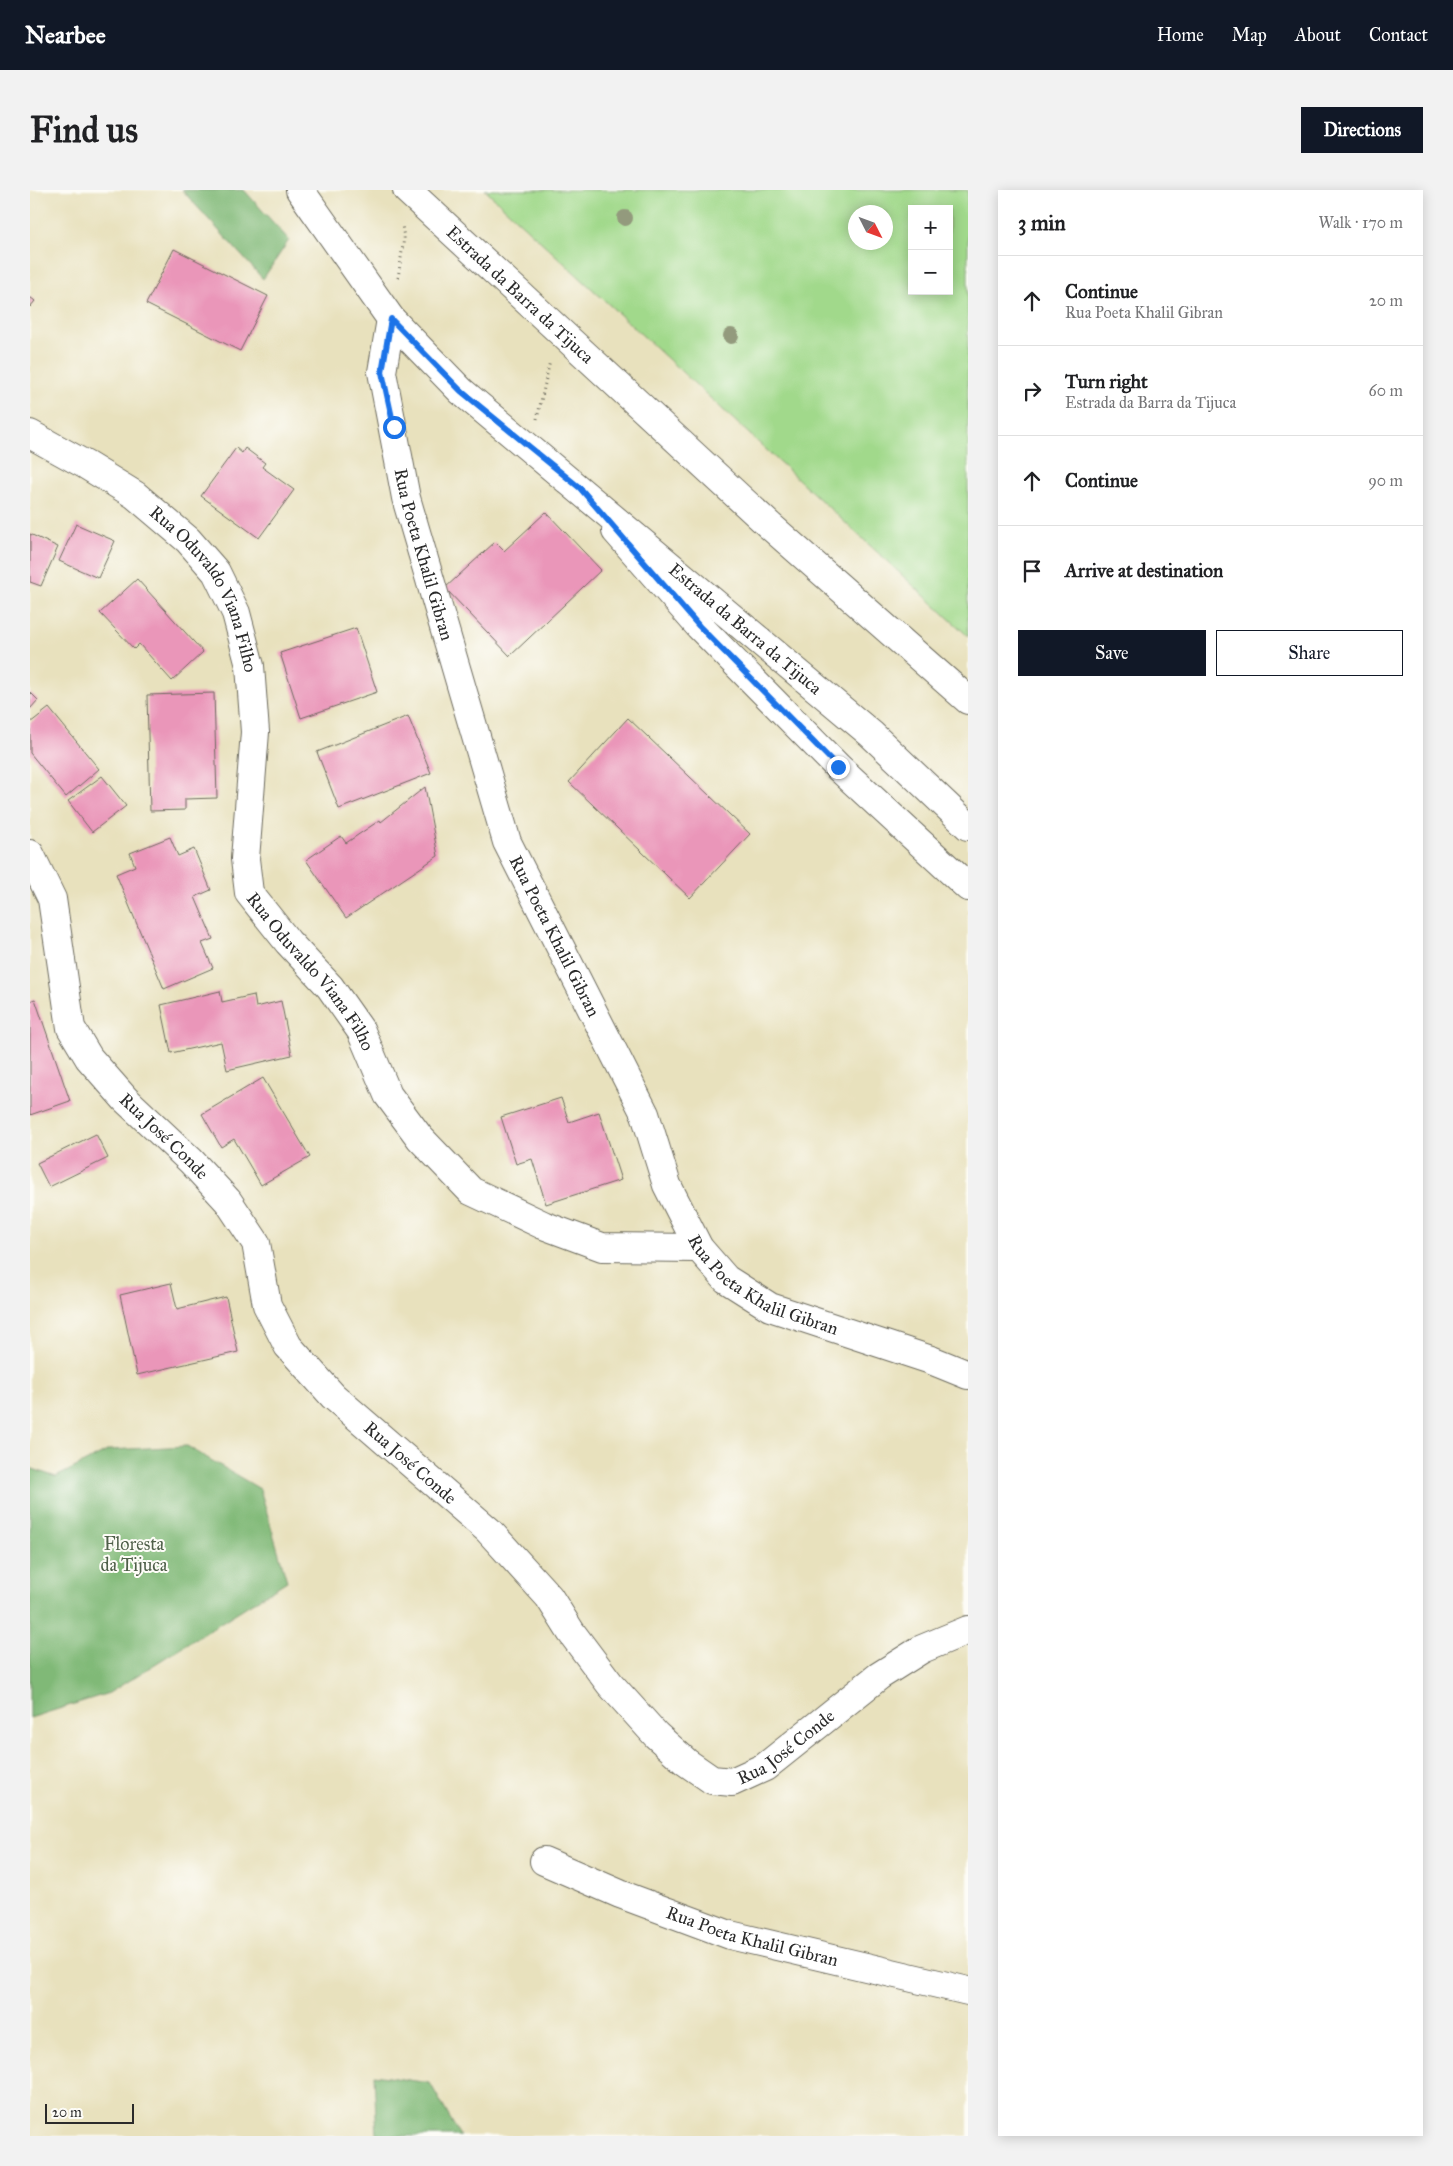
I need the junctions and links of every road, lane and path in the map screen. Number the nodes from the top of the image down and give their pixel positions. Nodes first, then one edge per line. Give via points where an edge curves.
1 (300, 190) edge
2 (407, 190) edge
3 (401, 219) dead end
4 (391, 319) junction
5 (550, 359) dead end
6 (536, 424) dead end
7 (30, 434) edge
8 (580, 488) junction
9 (968, 700) edge
10 (968, 826) edge
11 (30, 854) edge
12 (968, 887) edge
13 (699, 1248) junction
14 (968, 1375) edge
15 (968, 1630) edge
16 (544, 1861) dead end
17 (968, 1991) edge

1 - 4 street, Estrada da Barra da Tijuca
2 - 9 street, Estrada da Barra da Tijuca via 769,525
3 - 4 path via 404,238
4 - 8 street, Estrada da Barra da Tijuca via 461,391
4 - 13 street, Rua Poeta Khalil Gibran via 382,372 406,498 507,842 645,1114 667,1185
5 - 6 path
7 - 13 street, Rua Oduvaldo Viana Filho via 135,495 188,540 216,572 236,614 250,666 255,732 245,860 249,893 330,987 361,1031 388,1095 420,1138 471,1191 543,1225 602,1247
8 - 10 street, Estrada da Barra da Tijuca via 871,734
8 - 12 street via 699,626 838,767
11 - 15 street, Rua José Conde via 52,899 71,1028 89,1058 124,1099 228,1201 256,1243 267,1305 288,1346 333,1396 488,1530 549,1597 610,1684 656,1736 686,1762 712,1780 732,1782 765,1767 879,1676 922,1649
13 - 14 street, Rua Poeta Khalil Gibran via 726,1279 770,1307
16 - 17 street, Rua Poeta Khalil Gibran via 620,1894 730,1935

